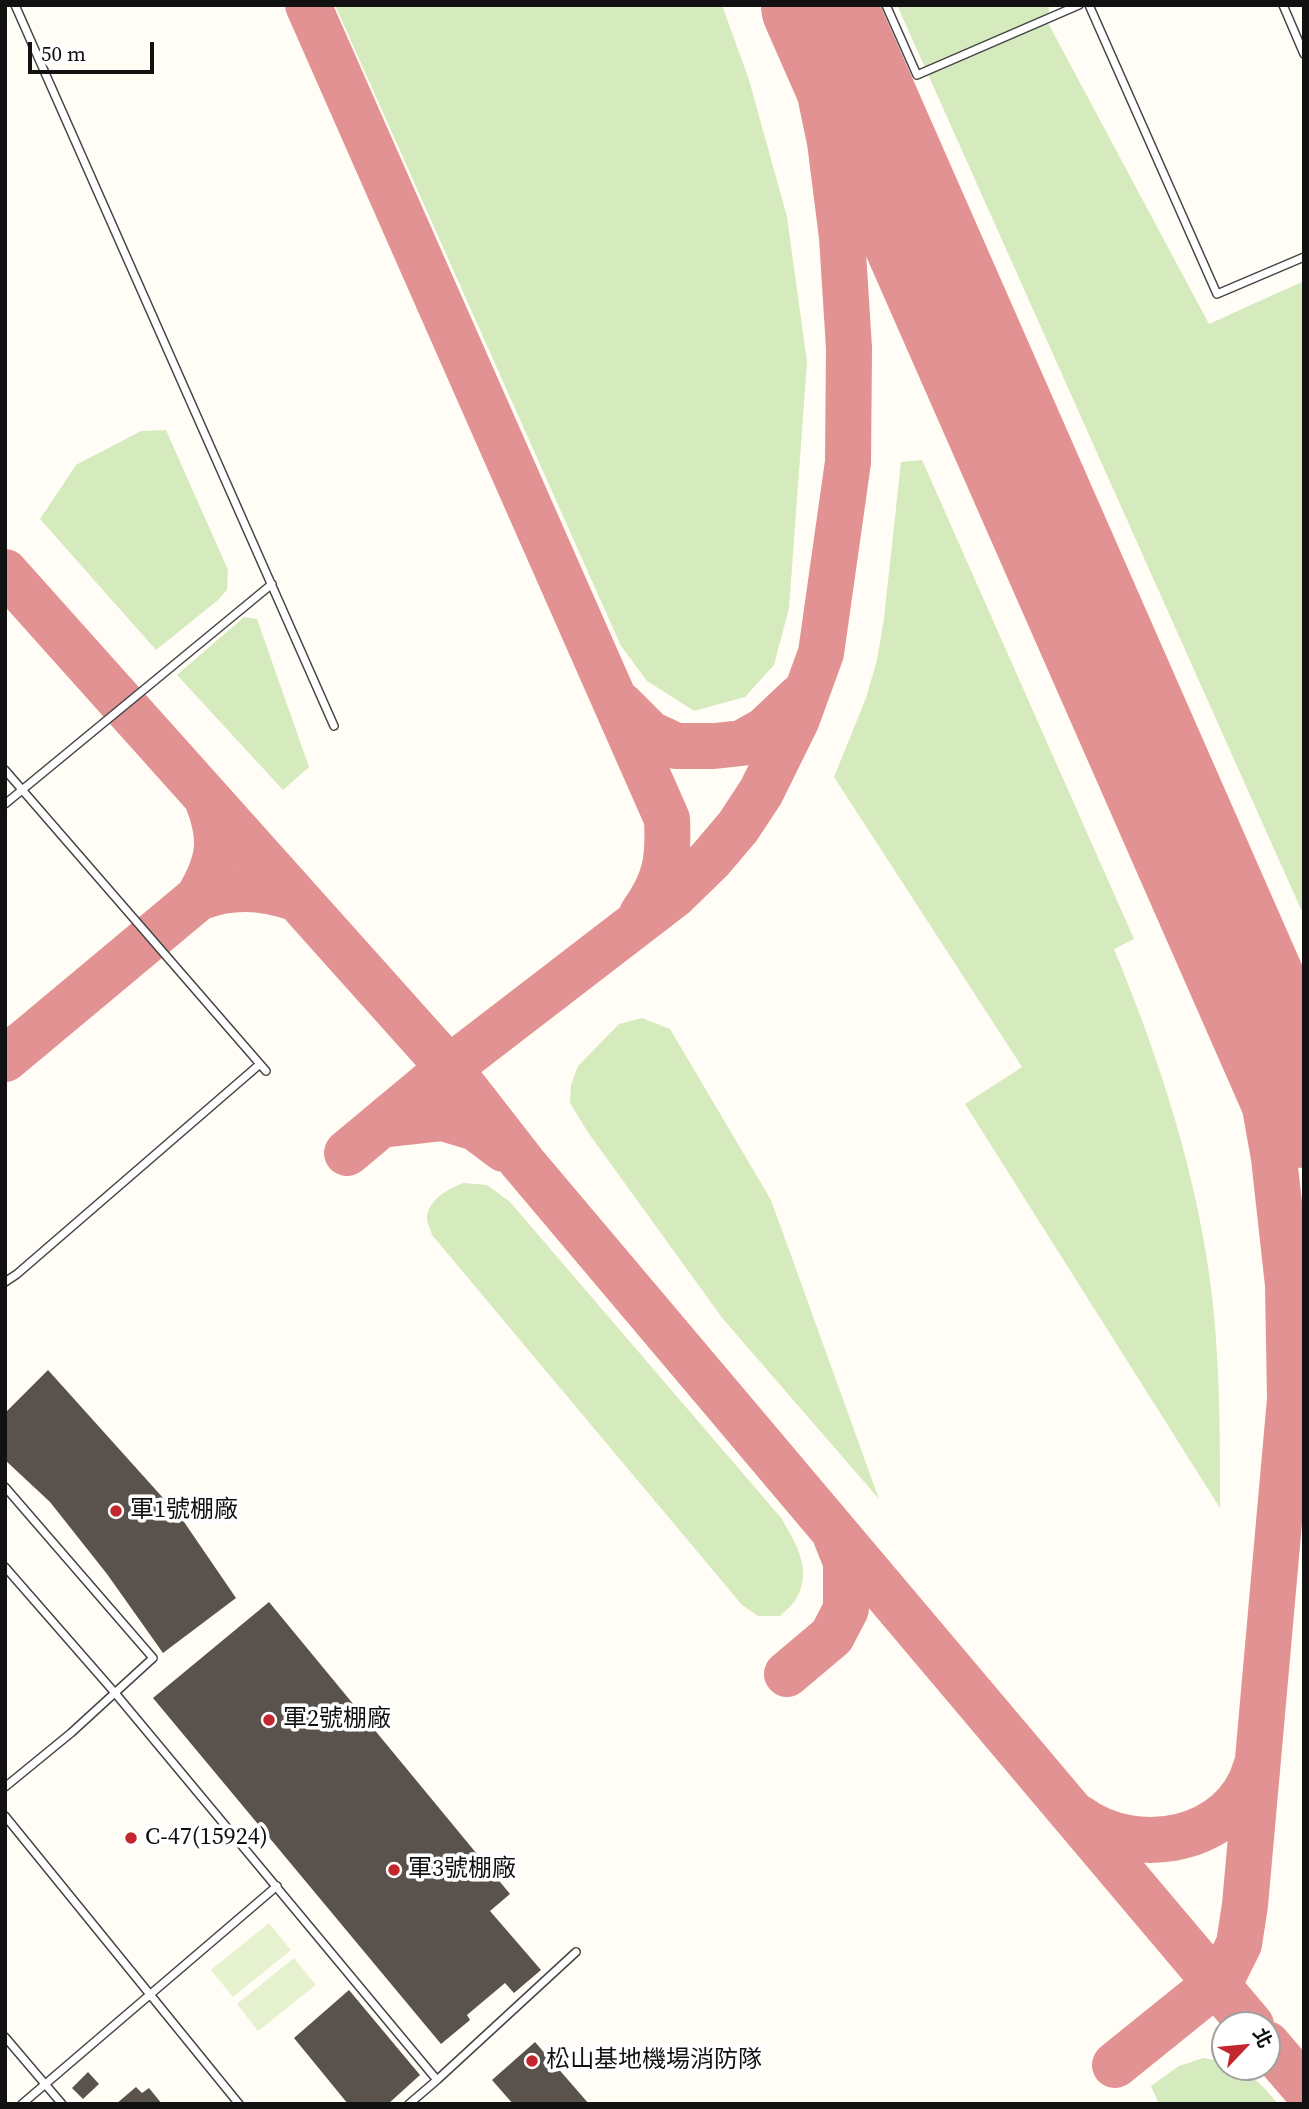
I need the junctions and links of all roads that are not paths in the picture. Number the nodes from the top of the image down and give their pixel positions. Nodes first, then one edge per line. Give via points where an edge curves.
1 (15, 5) edge
2 (886, 5) edge
3 (1079, 5) edge
4 (1089, 5) edge
5 (1283, 5) edge
6 (1304, 54) edge
7 (1304, 257) edge
8 (272, 584) junction
9 (334, 726) dead end
10 (5, 770) edge
11 (22, 790) junction
12 (5, 804) edge
13 (260, 1064) junction
14 (267, 1071) dead end
15 (5, 1282) edge
16 (5, 1487) edge
17 (5, 1567) edge
18 (115, 1693) junction
19 (5, 1787) edge
20 (5, 1816) edge
21 (277, 1886) junction
22 (576, 1952) dead end
23 (149, 1994) junction
24 (5, 2037) edge
25 (437, 2080) junction
26 (45, 2084) junction
27 (22, 2104) edge
28 (62, 2104) edge
29 (240, 2104) edge
30 (409, 2104) edge

1 - 8 lane
2 - 3 lane via 917,75
4 - 7 lane via 1217,294
5 - 6 lane
8 - 9 lane
8 - 11 lane
10 - 11 lane
11 - 12 lane
11 - 13 lane
13 - 14 lane
13 - 15 lane
16 - 18 lane via 153,1658
17 - 18 lane
18 - 19 lane
18 - 21 lane
20 - 23 lane
21 - 23 lane
21 - 25 lane
22 - 25 lane
23 - 26 lane
23 - 29 lane
24 - 26 lane
25 - 30 lane
26 - 27 lane
26 - 28 lane

